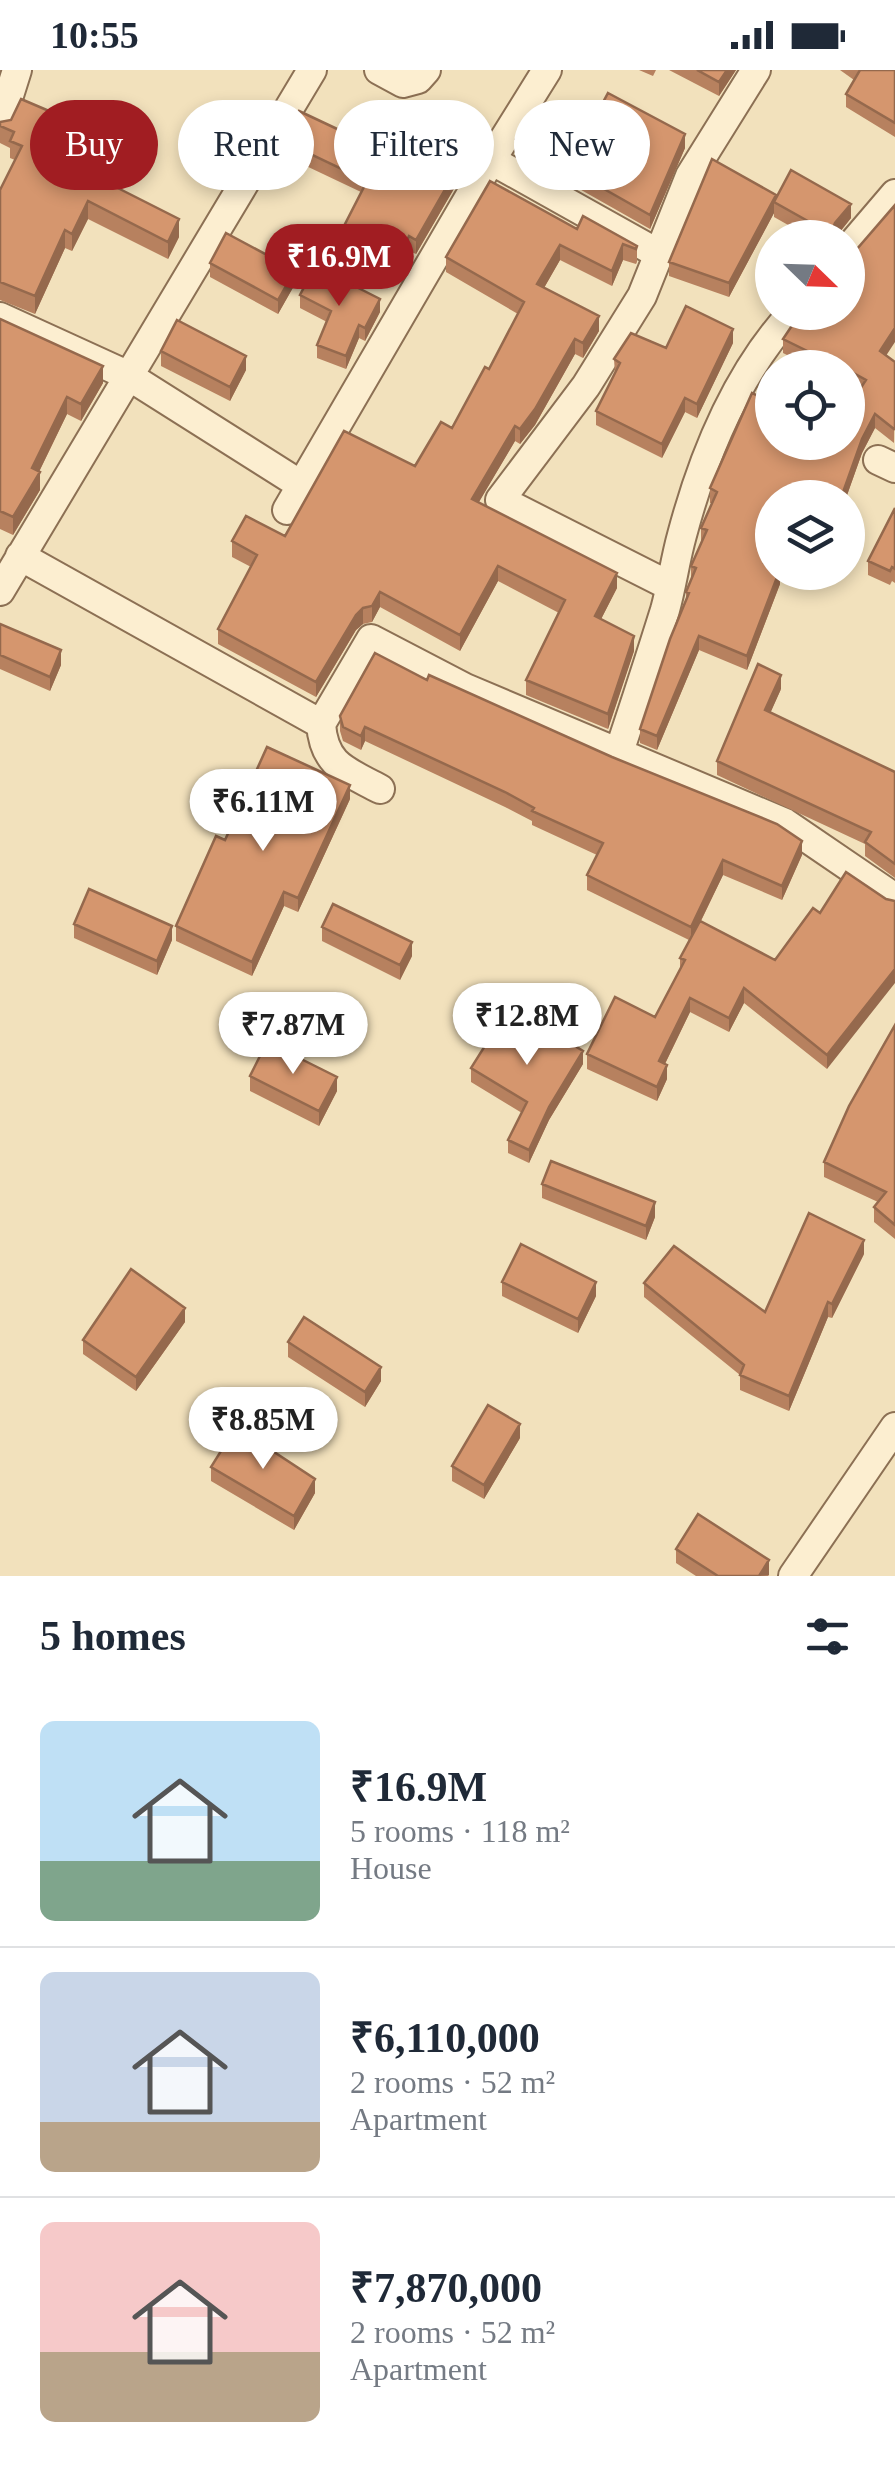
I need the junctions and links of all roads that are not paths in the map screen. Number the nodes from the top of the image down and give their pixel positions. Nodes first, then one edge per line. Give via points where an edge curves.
1 (16, 70) edge
2 (312, 70) edge
3 (379, 70) edge
4 (426, 70) edge
5 (547, 70) edge
6 (756, 70) edge
7 (0, 124) edge
8 (494, 154) edge
9 (494, 162) edge
10 (472, 190) edge
11 (895, 194) edge
12 (865, 230) edge
13 (657, 252) junction
14 (0, 317) edge
15 (777, 330) edge
16 (127, 375) junction
17 (301, 484) junction
18 (286, 510) dead end
19 (20, 556) junction
20 (670, 586) junction
21 (0, 591) edge
22 (321, 724) junction
23 (618, 755) junction
24 (380, 789) dead end
25 (895, 898) edge
26 (895, 1427) edge
27 (793, 1576) edge

1 - 7 street
2 - 16 street
3 - 4 street via 403,83
5 - 8 street
6 - 13 street via 690,176
9 - 13 street
10 - 17 street
11 - 12 street
13 - 20 street via 642,296 586,386 500,500
14 - 16 street
15 - 20 street via 706,454
16 - 17 street
16 - 19 street
17 - 18 street
19 - 21 street
19 - 22 street
20 - 23 street
22 - 23 street via 370,639
22 - 24 street via 334,764
23 - 25 street via 785,823
26 - 27 street

